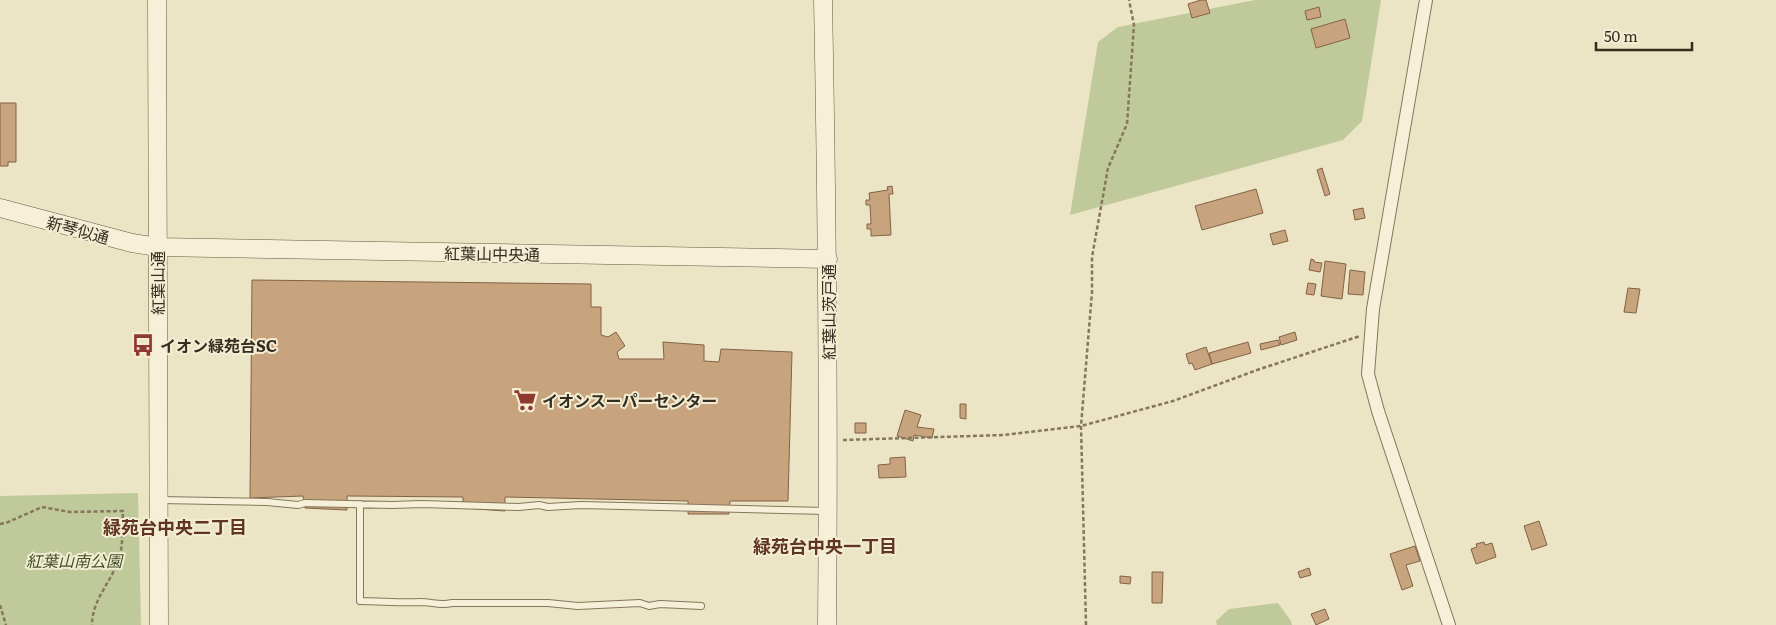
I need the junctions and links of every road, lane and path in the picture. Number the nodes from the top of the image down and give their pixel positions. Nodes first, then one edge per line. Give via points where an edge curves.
1 (157, 0) edge
2 (823, 0) edge
3 (1129, 0) edge
4 (1426, 0) edge
5 (0, 208) edge
6 (157, 248) junction
7 (828, 259) junction
8 (1371, 332) junction
9 (1081, 426) junction
10 (829, 440) junction
11 (158, 500) junction
12 (360, 504) junction
13 (828, 511) junction
14 (0, 524) edge
15 (0, 605) edge
16 (701, 606) dead end
17 (6, 625) edge
18 (92, 625) edge
19 (159, 625) edge
20 (827, 625) edge
21 (1086, 625) edge
22 (1449, 625) edge

1 - 6 street, 紅葉山通
2 - 7 street, 紅葉山茨戸通
3 - 9 path via 1134,25 1127,124 1108,168 1092,257
4 - 8 street
5 - 6 street, 新琴似通
6 - 7 street, 紅葉山中央通
6 - 11 street, 紅葉山通
7 - 10 street, 紅葉山茨戸通
8 - 9 path via 1173,401
8 - 22 street via 1368,374 1378,412
9 - 10 path via 1004,435
9 - 21 path
10 - 13 street, 紅葉山茨戸通
11 - 12 lane
11 - 19 street, 紅葉山通
12 - 13 lane
12 - 16 lane via 360,601 421,602 442,606 452,603
13 - 20 street, 紅葉山茨戸通
14 - 18 path via 42,507 70,512 123,511 118,563 98,598
15 - 17 path

